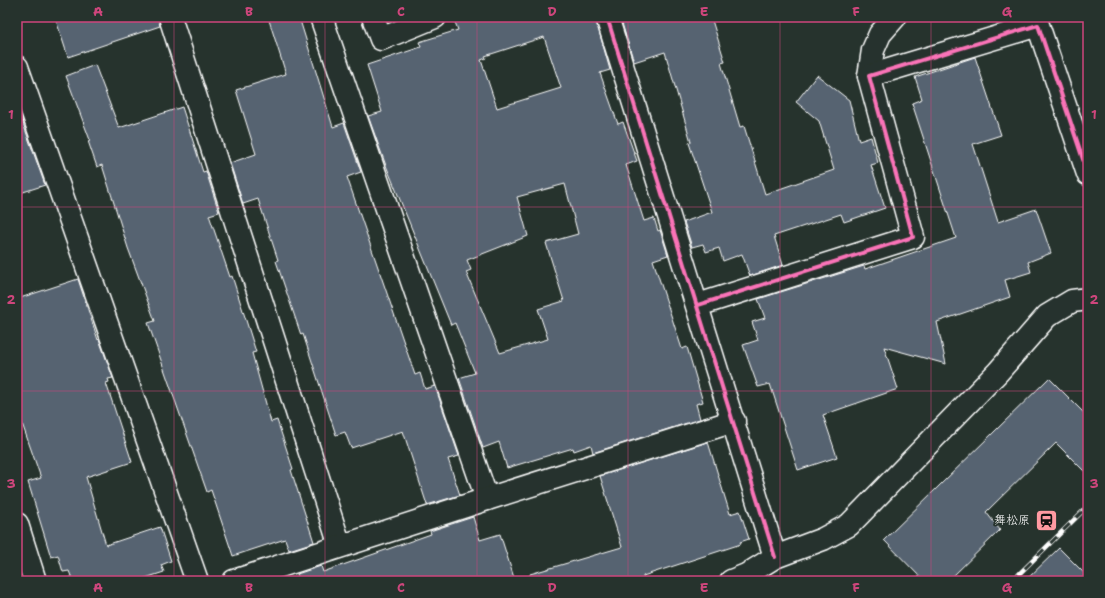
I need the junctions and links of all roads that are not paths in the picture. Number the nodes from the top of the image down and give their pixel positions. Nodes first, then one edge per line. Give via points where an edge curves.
1 (170, 17) edge
2 (321, 17) edge
3 (373, 17) edge
4 (435, 17) edge
5 (607, 17) edge
6 (895, 17) edge
7 (17, 66) edge
8 (868, 76) junction
9 (1088, 174) edge
10 (1088, 300) edge
11 (698, 305) junction
12 (734, 421) junction
13 (487, 499) junction
14 (17, 524) edge
15 (340, 546) junction
16 (775, 556) junction
17 (35, 581) edge
18 (196, 581) edge
19 (234, 581) edge
20 (731, 581) edge

1 - 15 street
2 - 13 street
3 - 4 street via 381,39
5 - 11 street
6 - 8 street via 880,34 873,50
7 - 18 street
8 - 9 street via 1038,24
8 - 11 street via 913,237
10 - 16 street via 1072,301 1047,316 998,372 849,525 823,540
11 - 12 street
12 - 13 street
12 - 16 street
13 - 15 street
14 - 17 street
15 - 19 street
16 - 20 street via 746,575

